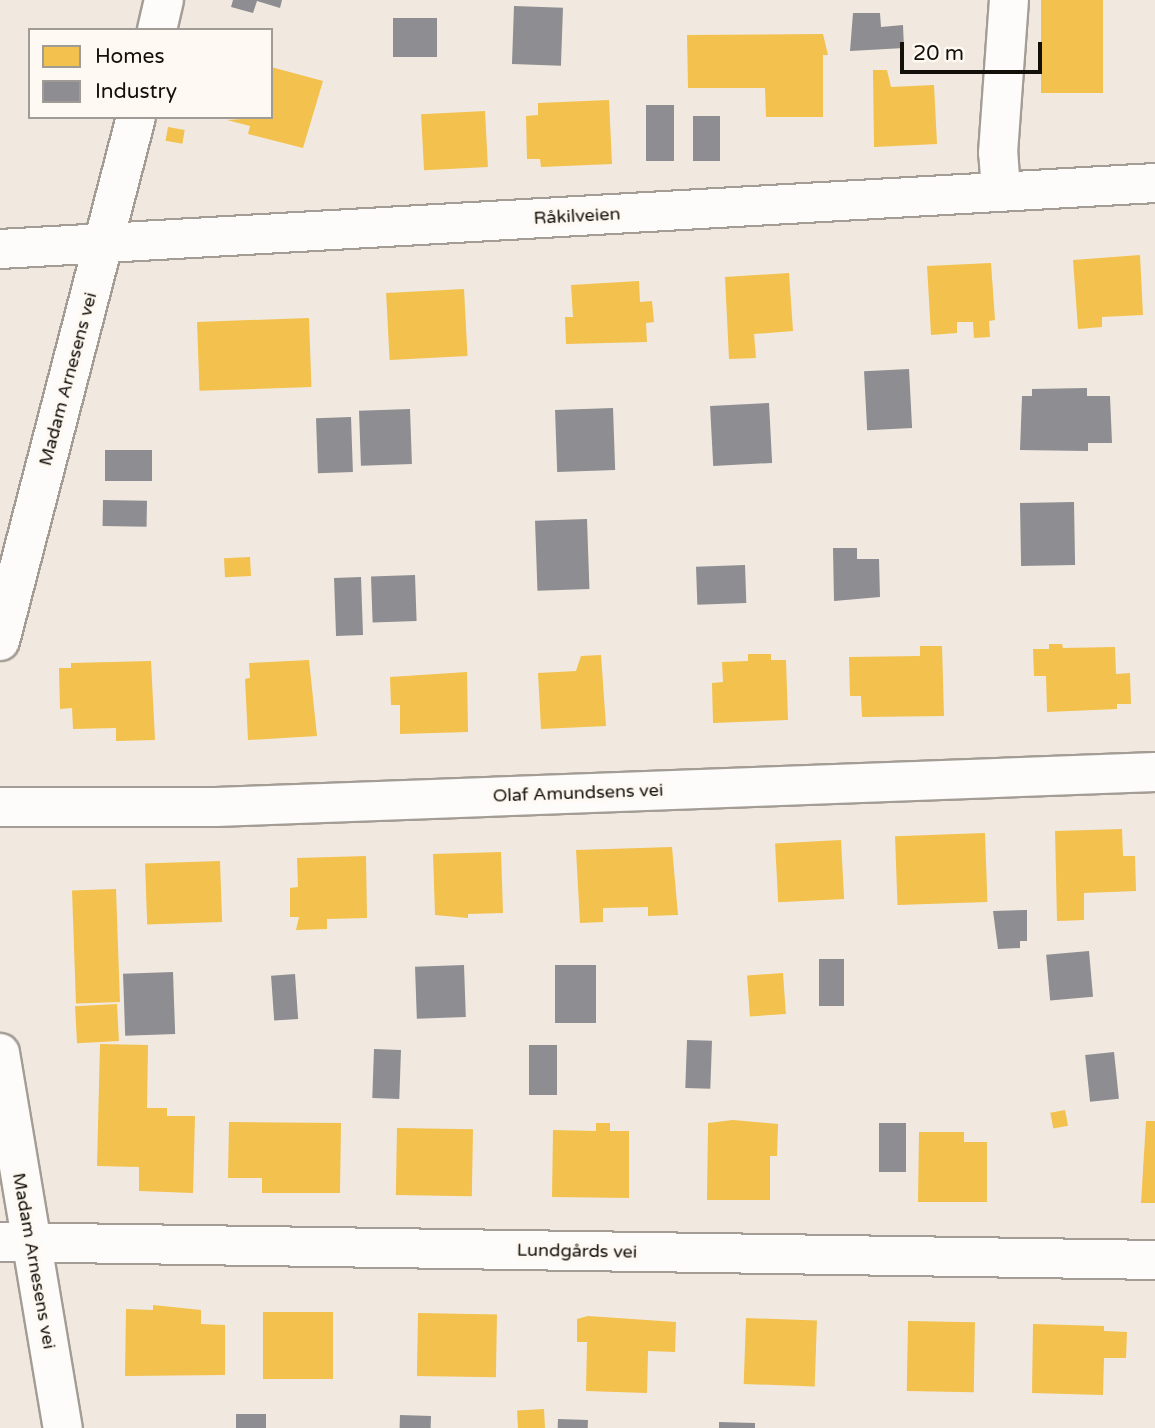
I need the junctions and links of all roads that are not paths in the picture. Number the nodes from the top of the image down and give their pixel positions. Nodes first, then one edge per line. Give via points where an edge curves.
1 (164, 0) edge
2 (1009, 0) edge
3 (157, 28) edge
4 (135, 119) edge
5 (1155, 183) edge
6 (1001, 192) junction
7 (105, 242) junction
8 (0, 248) edge
9 (0, 641) edge
10 (1155, 772) edge
11 (0, 807) edge
12 (0, 1053) edge
13 (15, 1242) edge
14 (1155, 1260) edge
15 (62, 1428) edge

1 - 3 street
2 - 6 street via 998,153
4 - 7 street, Madam Arnesens vei
5 - 6 street, Råkilveien
6 - 7 street, Råkilveien
7 - 8 street, Råkilveien
7 - 9 street, Madam Arnesens vei
10 - 11 street, Olaf Amundsens vei via 216,807
12 - 13 street, Madam Arnesens vei
13 - 14 street, Lundgårds vei
13 - 15 street, Madam Arnesens vei

